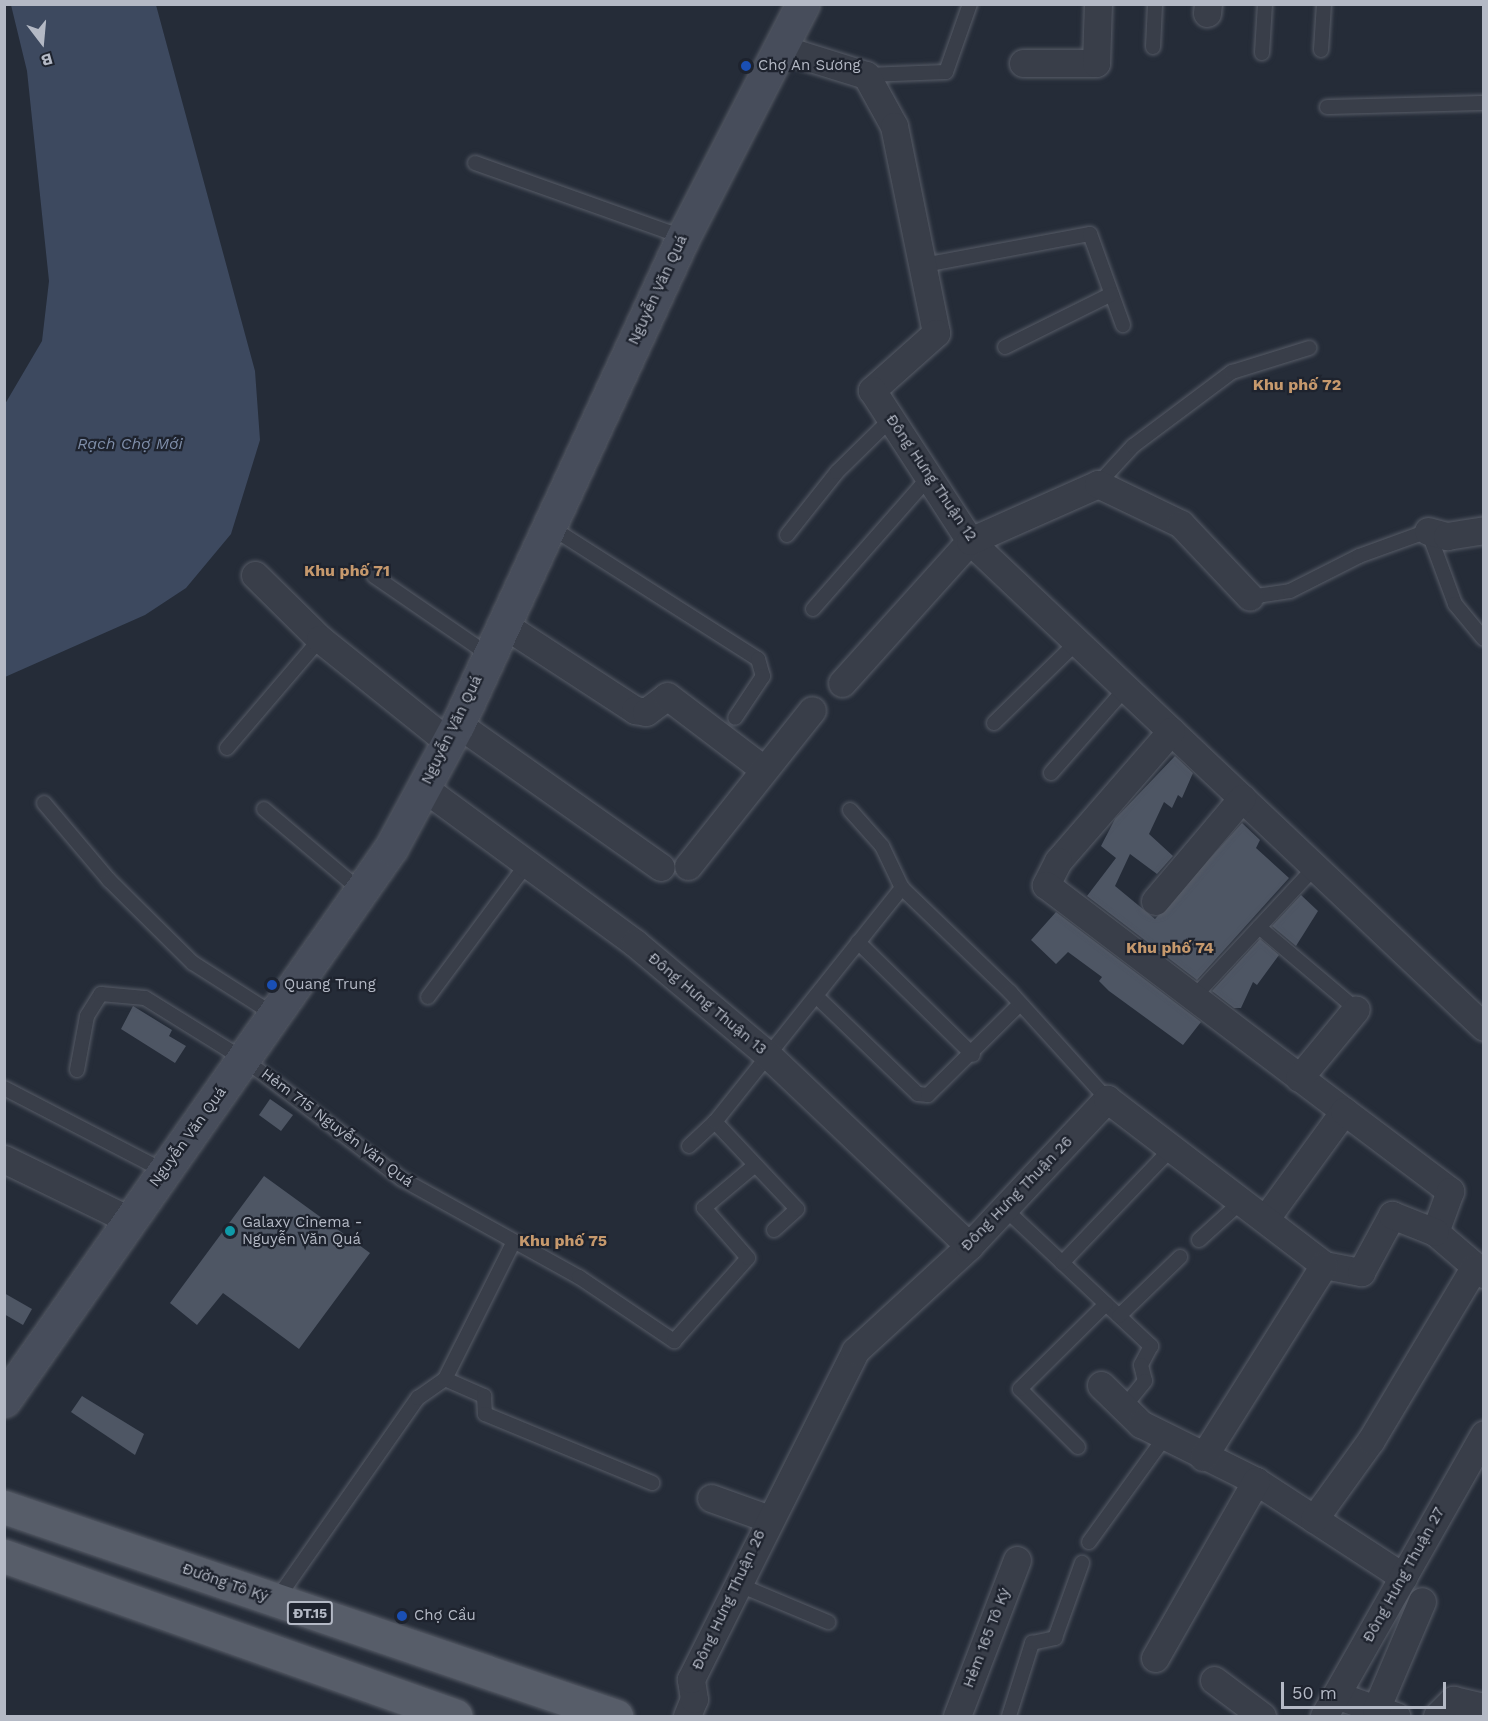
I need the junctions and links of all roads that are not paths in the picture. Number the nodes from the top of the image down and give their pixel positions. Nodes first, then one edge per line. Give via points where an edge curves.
1 (803, 4) edge
2 (970, 4) edge
3 (1098, 4) edge
4 (1155, 4) edge
5 (1265, 4) edge
6 (1324, 4) edge
7 (1153, 47) dead end
8 (782, 49) junction
9 (1321, 50) dead end
10 (1262, 53) dead end
11 (1023, 63) dead end
12 (866, 75) junction
13 (1484, 103) edge
14 (1327, 107) dead end
15 (475, 163) dead end
16 (684, 237) junction
17 (924, 265) junction
18 (1112, 294) junction
19 (1123, 325) dead end
20 (1005, 347) dead end
21 (1309, 348) dead end
22 (891, 419) junction
23 (928, 477) junction
24 (1098, 484) junction
25 (547, 525) junction
26 (1484, 530) edge
27 (1428, 531) junction
28 (787, 535) dead end
29 (970, 541) junction
30 (255, 575) dead end
31 (374, 576) dead end
32 (1250, 597) joint
33 (813, 609) dead end
34 (503, 624) junction
35 (320, 639) junction
36 (1484, 639) edge
37 (1077, 642) junction
38 (489, 656) junction
39 (842, 683) dead end
40 (1126, 688) junction
41 (812, 710) dead end
42 (735, 718) dead end
43 (994, 723) dead end
44 (1171, 731) junction
45 (453, 733) junction
46 (227, 748) dead end
47 (762, 768) junction
48 (1051, 773) dead end
49 (424, 788) junction
50 (1242, 798) junction
51 (44, 803) dead end
52 (264, 809) dead end
53 (850, 810) dead end
54 (529, 861) junction
55 (688, 866) dead end
56 (661, 867) dead end
57 (1315, 867) junction
58 (902, 888) junction
59 (361, 891) junction
60 (1155, 901) dead end
61 (1259, 927) junction
62 (858, 942) junction
63 (816, 996) junction
64 (428, 997) dead end
65 (1192, 999) junction
66 (1020, 1004) junction
67 (1356, 1009) joint
68 (273, 1014) junction
69 (1484, 1027) edge
70 (768, 1055) junction
71 (973, 1055) junction
72 (245, 1060) junction
73 (77, 1070) dead end
74 (1299, 1078) junction
75 (4, 1088) edge
76 (1107, 1099) junction
77 (1344, 1111) junction
78 (715, 1122) junction
79 (689, 1146) dead end
80 (1172, 1148) junction
81 (4, 1159) edge
82 (754, 1166) junction
83 (162, 1170) junction
84 (1242, 1201) junction
85 (1004, 1208) junction
86 (1266, 1218) junction
87 (129, 1220) junction
88 (774, 1230) dead end
89 (1436, 1232) junction
90 (1199, 1240) dead end
91 (514, 1241) junction
92 (969, 1246) junction
93 (1180, 1257) dead end
94 (1062, 1263) junction
95 (1324, 1265) junction
96 (1479, 1271) edge
97 (1106, 1304) junction
98 (1119, 1316) junction
99 (445, 1379) junction
100 (1101, 1385) dead end
101 (4, 1400) edge
102 (1124, 1407) junction
103 (1165, 1437) junction
104 (1078, 1447) dead end
105 (1479, 1452) edge
106 (1203, 1457) junction
107 (1256, 1481) junction
108 (652, 1483) dead end
109 (711, 1498) dead end
110 (4, 1507) edge
111 (767, 1518) junction
112 (1314, 1519) junction
113 (1089, 1542) dead end
114 (4, 1556) edge
115 (1017, 1560) dead end
116 (1082, 1563) dead end
117 (1403, 1576) junction
118 (736, 1584) junction
119 (276, 1601) junction
120 (1422, 1601) dead end
121 (828, 1622) dead end
122 (1155, 1658) dead end
123 (1214, 1680) dead end
124 (1330, 1706) edge
125 (1484, 1707) edge
126 (1386, 1713) edge
127 (455, 1716) edge
128 (616, 1716) edge
129 (687, 1716) edge
130 (957, 1716) edge
131 (1009, 1716) edge
132 (1262, 1716) edge
133 (1437, 1716) edge

1 - 8 main road, Nguyễn Văn Quá
2 - 12 lane via 946,72
3 - 11 street via 1096,63
4 - 7 lane
5 - 10 lane
6 - 9 lane
8 - 12 street
8 - 16 main road, Nguyễn Văn Quá
12 - 17 street, Đông Hưng Thuận 12 via 894,126
13 - 14 lane
15 - 16 lane
16 - 25 main road, Nguyễn Văn Quá
17 - 18 lane via 1090,234
17 - 22 street, Đông Hưng Thuận 12 via 936,333 872,390
18 - 19 lane
18 - 20 lane
21 - 24 lane via 1232,372 1133,446
22 - 23 street, Đông Hưng Thuận 12
22 - 28 lane via 837,472
23 - 29 street, Đông Hưng Thuận 12
23 - 33 lane
24 - 29 street
24 - 32 street via 1181,524
25 - 34 main road, Nguyễn Văn Quá
25 - 42 lane via 758,659 762,676
26 - 27 street via 1447,536
27 - 32 lane via 1359,556 1290,591
27 - 36 lane via 1455,604
29 - 37 street, Đông Hưng Thuận 12
29 - 39 street
30 - 35 street
31 - 38 lane
34 - 38 main road, Nguyễn Văn Quá
34 - 47 street via 634,710 646,712 667,696
35 - 45 street
35 - 46 lane
37 - 40 street, Đông Hưng Thuận 12
37 - 43 lane
38 - 45 main road, Nguyễn Văn Quá
40 - 44 street, Đông Hưng Thuận 12
40 - 48 lane
41 - 47 street
44 - 50 street, Đông Hưng Thuận 12
44 - 65 street via 1045,881
45 - 49 main road, Nguyễn Văn Quá
45 - 56 street
47 - 55 street
49 - 54 street, Đông Hưng Thuận 13
49 - 59 main road, Nguyễn Văn Quá
50 - 57 street, Đông Hưng Thuận 12
50 - 60 street
51 - 68 lane via 108,879 193,963
52 - 59 lane
53 - 58 lane via 882,846
54 - 64 lane
54 - 70 street, Đông Hưng Thuận 13
57 - 61 lane
57 - 69 street, Đông Hưng Thuận 12
58 - 62 lane
58 - 66 lane
59 - 68 main road, Nguyễn Văn Quá
61 - 65 lane
61 - 67 lane
62 - 63 lane
62 - 71 lane
63 - 70 lane
63 - 71 lane via 918,1094 936,1092
65 - 74 street
66 - 71 lane
66 - 76 lane
67 - 74 street
68 - 72 main road, Nguyễn Văn Quá
70 - 78 lane
70 - 92 street, Đông Hưng Thuận 13
72 - 73 lane, Hẻm 715 Nguyễn Văn Quá via 145,998 101,994 87,1016
72 - 83 main road, Nguyễn Văn Quá
72 - 91 lane, Hẻm 715 Nguyễn Văn Quá via 402,1179
74 - 77 street
75 - 83 lane
76 - 80 street
76 - 85 street, Đông Hưng Thuận 26
77 - 86 street
77 - 89 street via 1450,1191
78 - 79 lane
78 - 82 lane
80 - 84 street
80 - 94 lane
81 - 87 street
82 - 88 lane via 797,1209
82 - 91 lane, Hẻm 715 Nguyễn Văn Quá via 704,1208 748,1258 674,1341
83 - 87 main road, Nguyễn Văn Quá
84 - 86 street
84 - 90 lane
85 - 92 street, Đông Hưng Thuận 26
85 - 94 lane
86 - 95 street
87 - 101 main road, Nguyễn Văn Quá
89 - 95 street via 1392,1215 1361,1272
89 - 96 street
91 - 99 lane
92 - 111 street, Đông Hưng Thuận 26 via 855,1352
93 - 98 lane
94 - 97 lane
95 - 106 street
96 - 112 street via 1371,1440
97 - 98 lane
97 - 104 lane via 1020,1389
98 - 102 lane via 1151,1346 1141,1365 1145,1381
99 - 108 lane via 484,1396 485,1414
99 - 119 lane via 418,1398
100 - 102 street
102 - 103 street
103 - 106 street
103 - 113 lane
105 - 117 street, Đông Hưng Thuận 27
106 - 107 street
107 - 112 street
107 - 122 street
109 - 111 street
110 - 119 main road, Đường Tô Ký / ĐT.15
111 - 118 street, Đông Hưng Thuận 26
112 - 117 street
114 - 127 main road
115 - 130 street, Hẻm 165 Tô Ký
116 - 131 lane via 1055,1638 1032,1643
117 - 124 street, Đông Hưng Thuận 27
118 - 121 lane
118 - 129 street, Đông Hưng Thuận 26 via 691,1679 694,1699
119 - 128 main road, Đường Tô Ký / ĐT.15
120 - 126 street
123 - 132 street
124 - 126 street
125 - 133 street via 1453,1700

